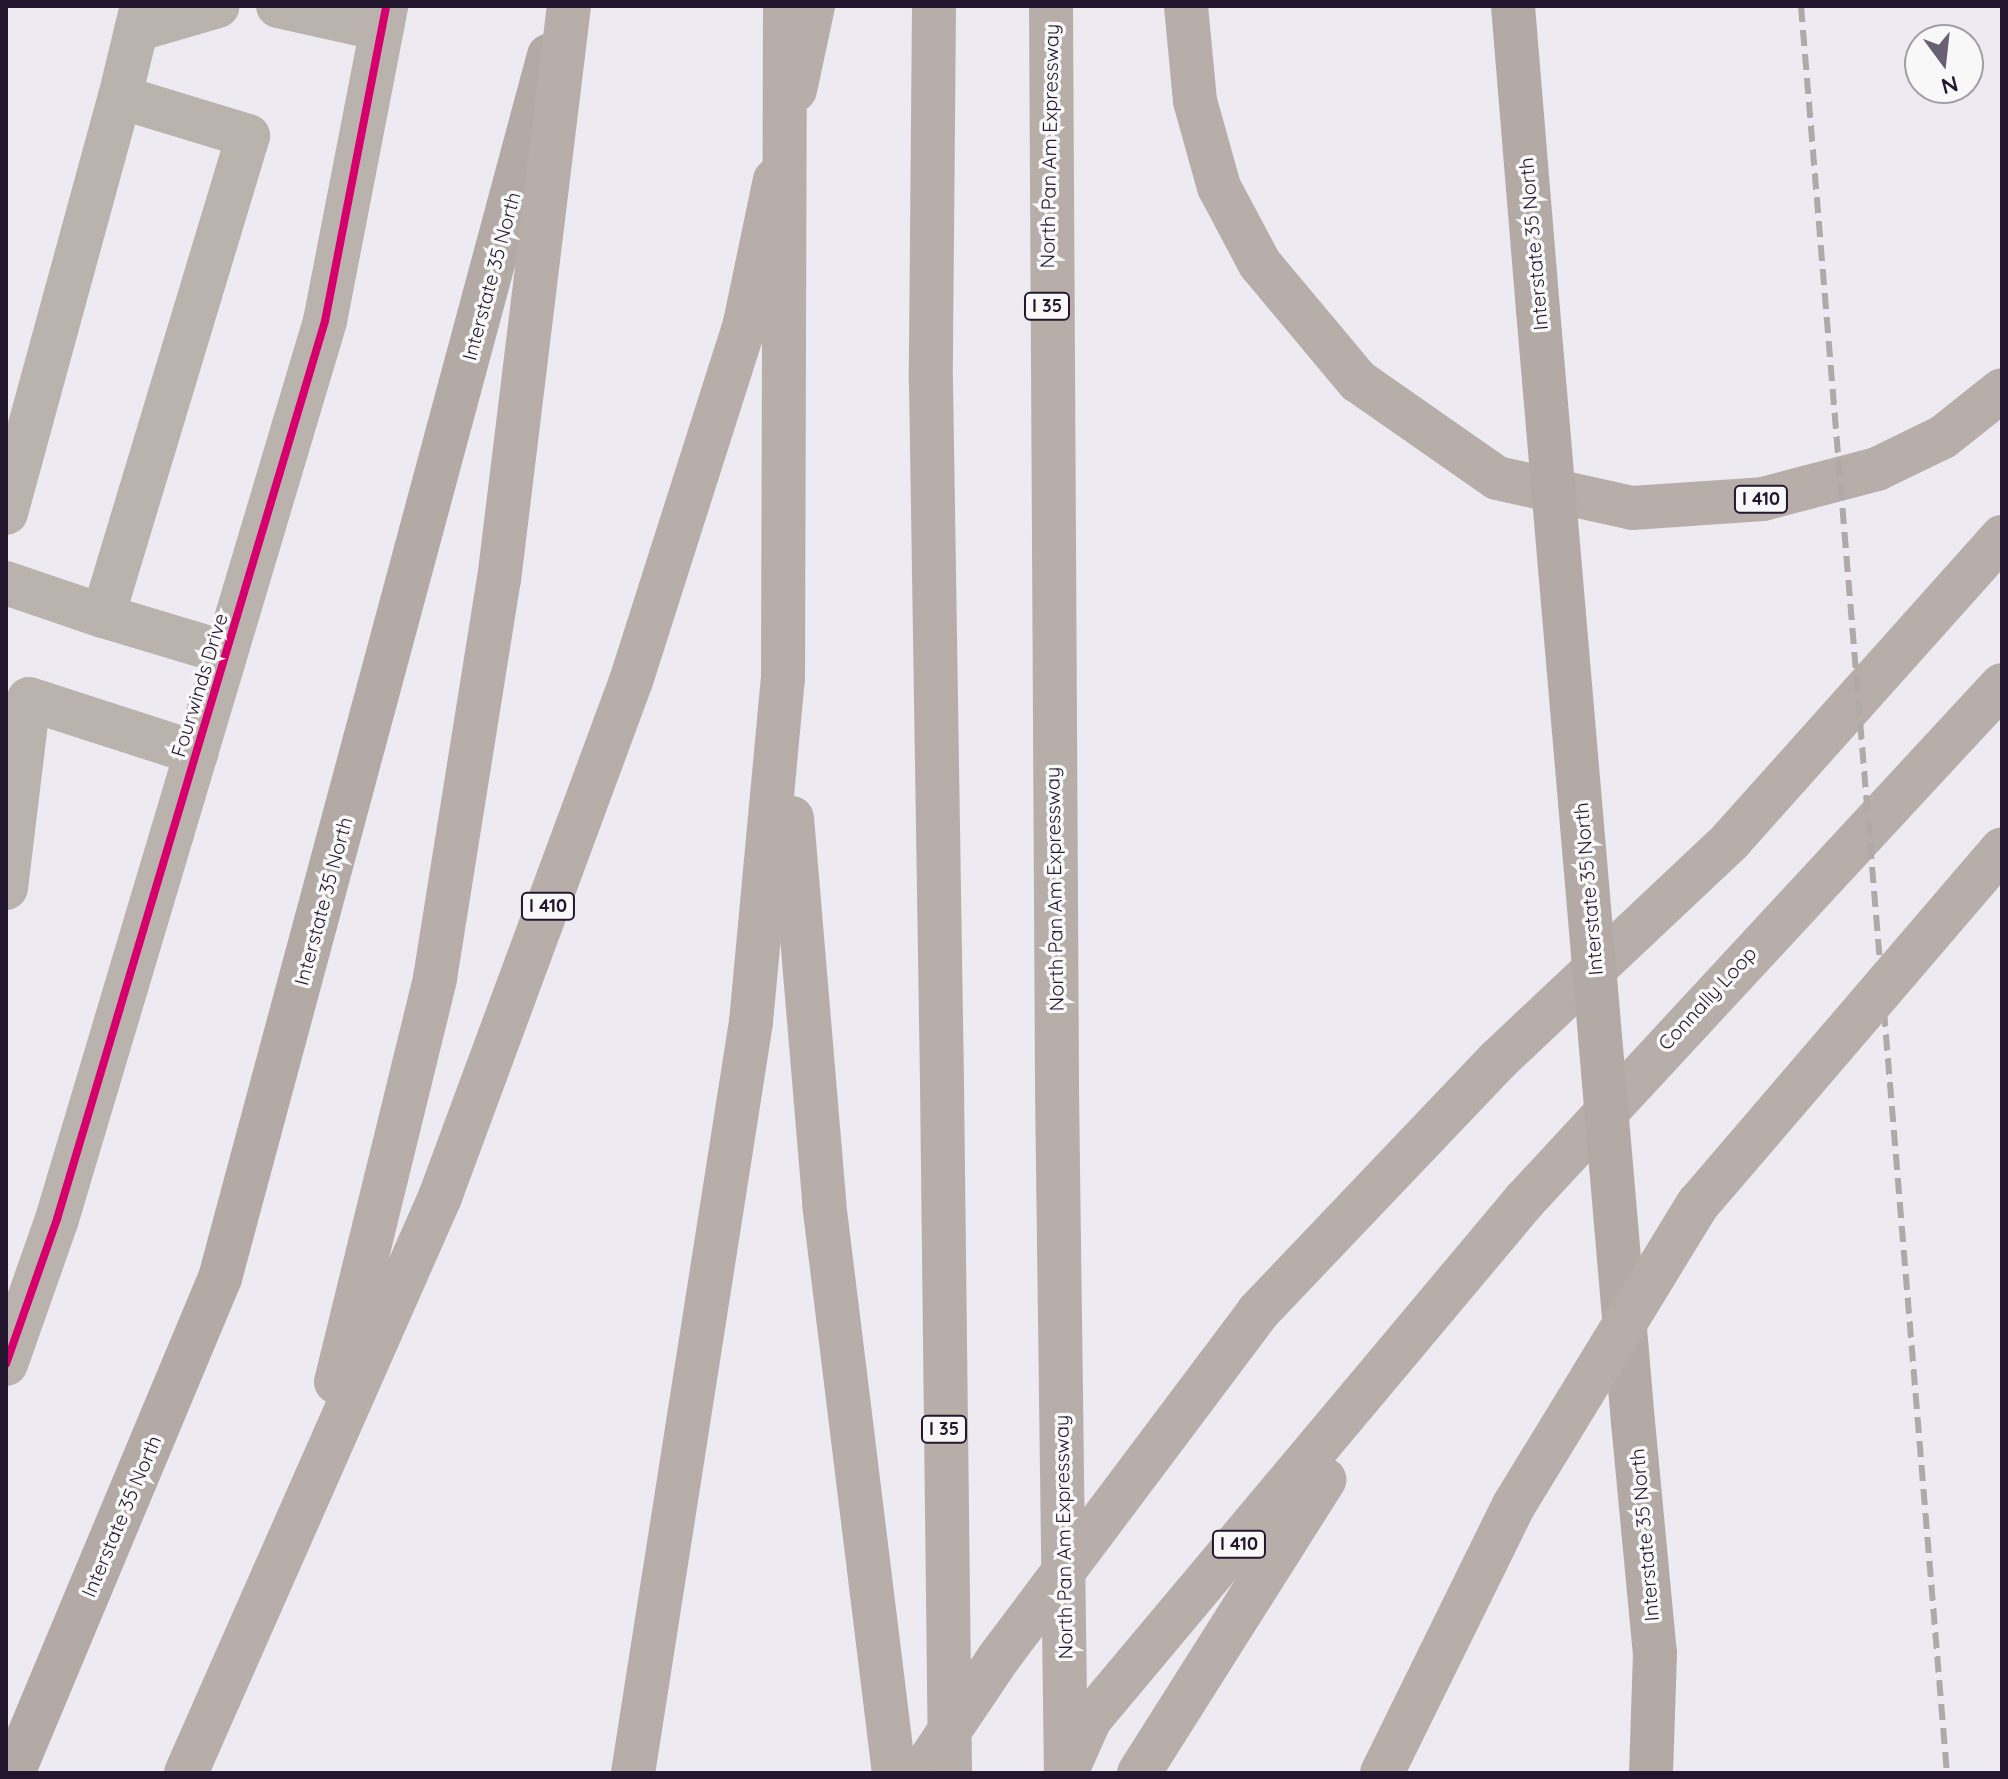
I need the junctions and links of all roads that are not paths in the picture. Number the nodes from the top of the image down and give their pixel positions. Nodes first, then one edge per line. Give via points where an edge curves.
1 (218, 6) edge
2 (278, 6) edge
3 (562, 6) edge
4 (569, 6) edge
5 (785, 6) edge
6 (813, 6) edge
7 (934, 6) edge
8 (1051, 6) edge
9 (1186, 6) edge
10 (1202, 6) edge
11 (1513, 6) edge
12 (384, 17) edge
13 (139, 18) edge
14 (120, 97) junction
15 (1195, 101) junction
16 (2002, 390) edge
17 (6, 513) edge
18 (2002, 537) edge
19 (6, 583) edge
20 (103, 616) junction
21 (226, 653) junction
22 (783, 680) junction
23 (2002, 685) edge
24 (18, 694) edge
25 (2002, 711) edge
26 (196, 753) junction
27 (2002, 849) edge
28 (6, 888) edge
29 (1705, 999) junction
30 (1426, 1324) junction
31 (6, 1364) edge
32 (308, 1493) junction
33 (20, 1736) edge
34 (13, 1773) edge
35 (186, 1773) edge
36 (633, 1773) edge
37 (894, 1773) edge
38 (921, 1773) edge
39 (950, 1773) edge
40 (1066, 1773) edge
41 (1139, 1773) edge
42 (1382, 1773) edge
43 (1651, 1773) edge

1 - 13 street
2 - 12 street
3 - 33 main road, Interstate 35 North via 220,1278
4 - 32 highway via 499,580 435,978
5 - 22 highway, bridge
6 - 32 highway, I 410 via 745,323 631,681 440,1197
7 - 39 highway, I 35, bridge via 934,626
8 - 40 highway, North Pan Am Expressway / I 35, bridge
9 - 15 highway, I 410
10 - 15 highway
11 - 43 main road, Interstate 35 North, bridge via 1655,1653
12 - 21 street, Fourwinds Drive via 325,321
13 - 14 street
14 - 17 street
14 - 20 street via 248,136
15 - 16 highway, I 410 via 1219,187 1260,264 1303,322 1358,381 1497,478 1632,508 1763,499 1877,469 1943,437
18 - 38 highway via 1731,840 1499,1059 1258,1312 1000,1656
19 - 20 street
20 - 21 street
21 - 26 street, Fourwinds Drive
22 - 36 highway via 751,1022
22 - 37 highway via 822,1187
23 - 29 highway, Connally Loop / I 410
24 - 26 street
24 - 28 street
25 - 29 highway
26 - 31 street, Fourwinds Drive
27 - 42 highway, bridge via 1698,1204 1514,1505
29 - 30 highway, Connally Loop / I 410
30 - 40 highway, I 410 via 1090,1719
30 - 41 highway via 1158,1734
32 - 35 highway, I 410
33 - 34 main road, Interstate 35 North

